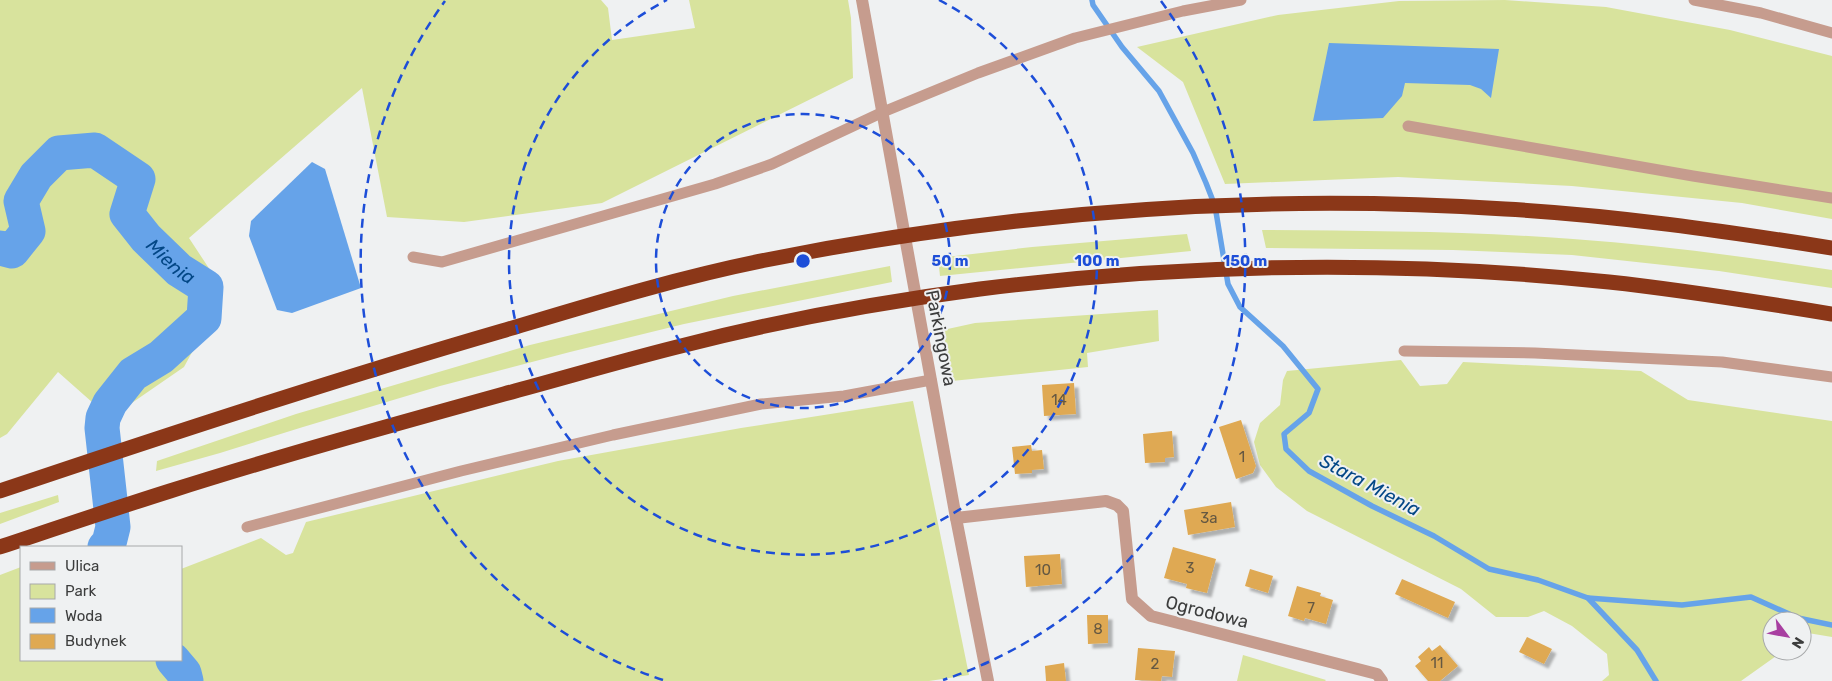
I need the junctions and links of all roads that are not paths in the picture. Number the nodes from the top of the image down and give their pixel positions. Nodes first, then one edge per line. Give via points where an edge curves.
1 (862, 0) edge
2 (1241, 0) edge
3 (1694, 0) edge
4 (1832, 33) edge
5 (882, 112) junction
6 (1408, 126) dead end
7 (1832, 198) edge
8 (1832, 248) edge
9 (412, 257) dead end
10 (1832, 314) edge
11 (1404, 351) dead end
12 (1832, 377) edge
13 (931, 380) junction
14 (0, 491) edge
15 (956, 518) junction
16 (247, 527) dead end
17 (0, 547) edge
18 (988, 681) edge
19 (1382, 681) edge

1 - 5 street, Parkingowa
2 - 5 lane via 1141,20 1075,38
3 - 4 lane via 1761,13
5 - 9 lane via 772,164 714,184 442,262
5 - 13 street, Parkingowa
6 - 7 lane
8 - 14 highway via 1625,220 1506,209 1342,204 1202,206 965,228 760,261 632,292 368,370
10 - 17 highway via 1608,282 1423,269 1262,268 1144,274 977,290 795,320 664,350 375,430 170,491
11 - 12 lane via 1535,352 1722,362
13 - 15 street, Parkingowa
13 - 16 lane via 844,396 761,404 613,435
15 - 18 street, Parkingowa
15 - 19 street, Ogrodowa via 1106,502 1117,505 1123,511 1132,599 1151,616 1377,674

